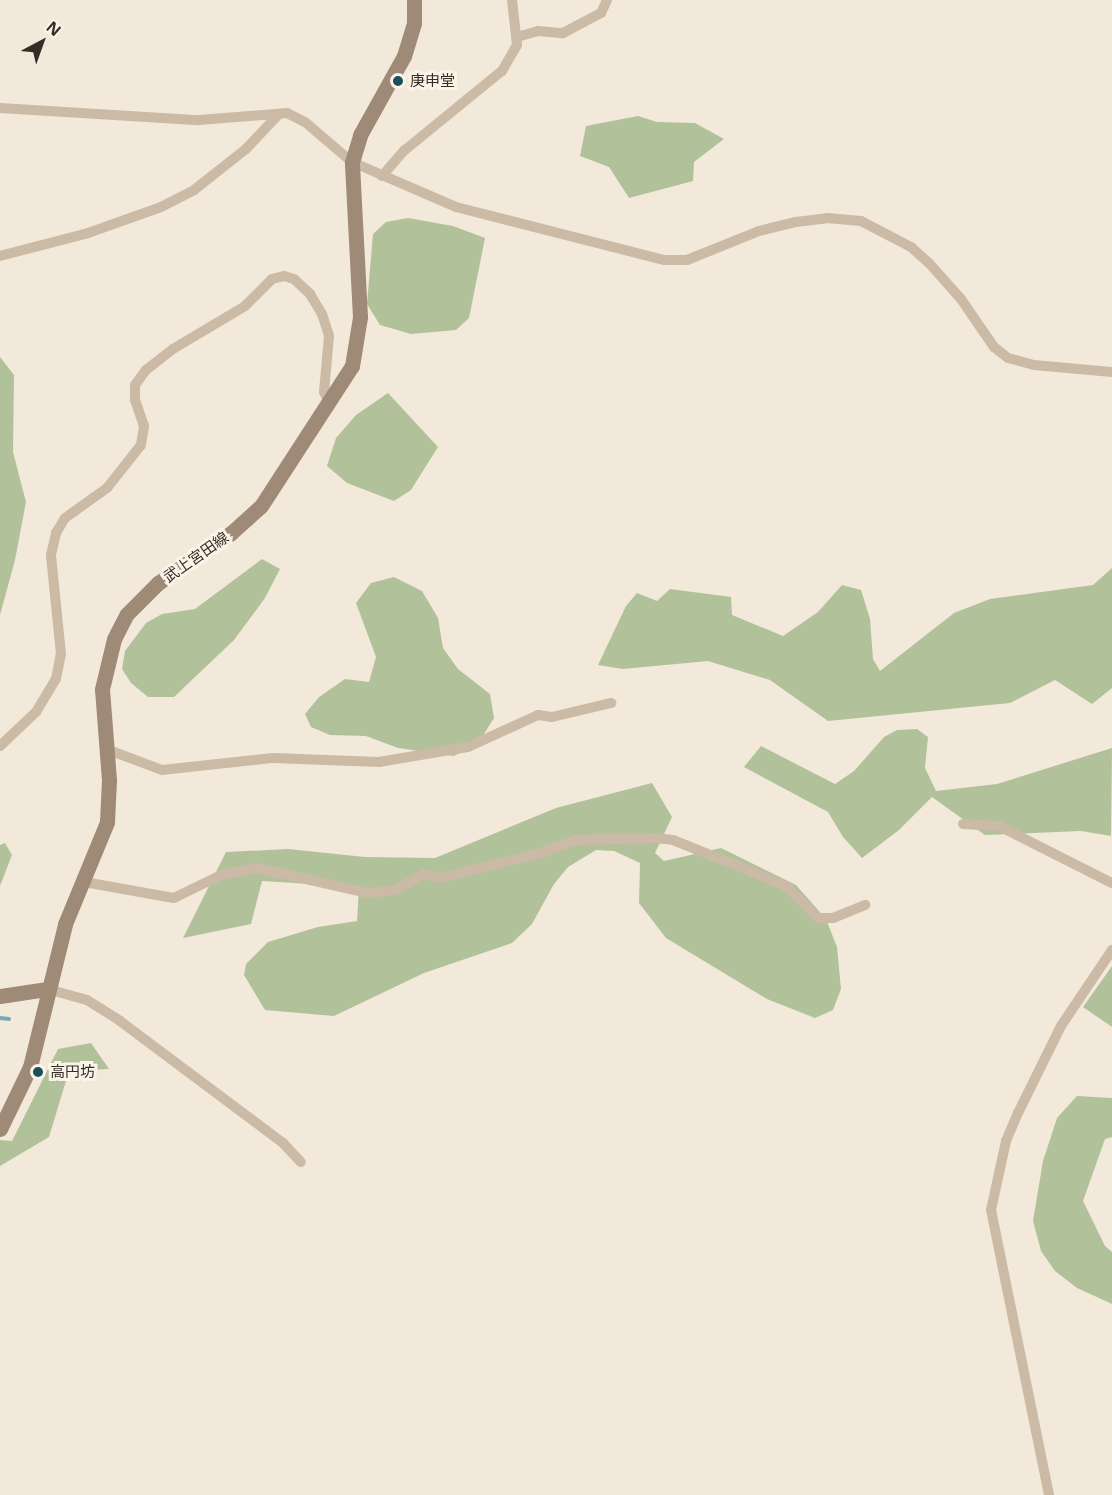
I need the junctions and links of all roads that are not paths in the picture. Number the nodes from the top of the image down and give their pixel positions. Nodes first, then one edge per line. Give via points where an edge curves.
1 (414, 0) edge
2 (512, 0) edge
3 (607, 0) edge
4 (517, 37) junction
5 (0, 108) edge
6 (278, 115) junction
7 (352, 162) junction
8 (382, 176) junction
9 (0, 256) edge
10 (1112, 372) edge
11 (330, 404) junction
12 (611, 703) dead end
13 (0, 746) edge
14 (106, 749) junction
15 (963, 824) dead end
16 (84, 882) junction
17 (1112, 883) edge
18 (866, 905) dead end
19 (1112, 950) edge
20 (47, 989) junction
21 (0, 996) edge
22 (0, 1130) edge
23 (301, 1162) dead end
24 (1049, 1495) edge

1 - 7 main road, 武上宮田線 via 414,22 404,56 360,135
2 - 4 street
3 - 4 street via 601,13 563,33 538,32
4 - 8 street via 517,45 502,72 405,150
5 - 6 street via 199,120
6 - 7 street via 287,113 305,122
6 - 9 street via 230,163 177,198 88,233
7 - 8 street
7 - 11 main road, 武上宮田線 via 359,340 349,373
8 - 10 street via 456,207 664,260 687,260 759,231 796,222 827,218 861,221 911,247 929,263 961,299 994,348 1008,358 1034,365
11 - 13 street via 324,393 329,336 322,314 310,294 284,276 272,279 246,306 173,349 146,370 135,385 135,400 144,426 141,445 107,488 65,518 56,533 51,555 61,654 56,679 36,712
11 - 14 main road, 武上宮田線 via 261,506 231,533 158,583 127,614 104,672 101,702
12 - 14 street via 552,717 538,715 468,747 379,762 273,758 162,770
14 - 16 main road, 武上宮田線 via 110,793 107,822
15 - 17 street via 999,826
16 - 18 street via 174,898 221,875 257,868 368,893 395,890 424,874 440,878 535,855 576,840 655,838 682,844 786,887 818,918 833,918
16 - 20 main road, 武上宮田線 via 65,924
19 - 24 street via 1061,1026 1018,1113 1006,1141 991,1210
20 - 21 main road
20 - 22 main road, 武上宮田線 via 30,1067
20 - 23 street via 87,1000 120,1021 283,1143

